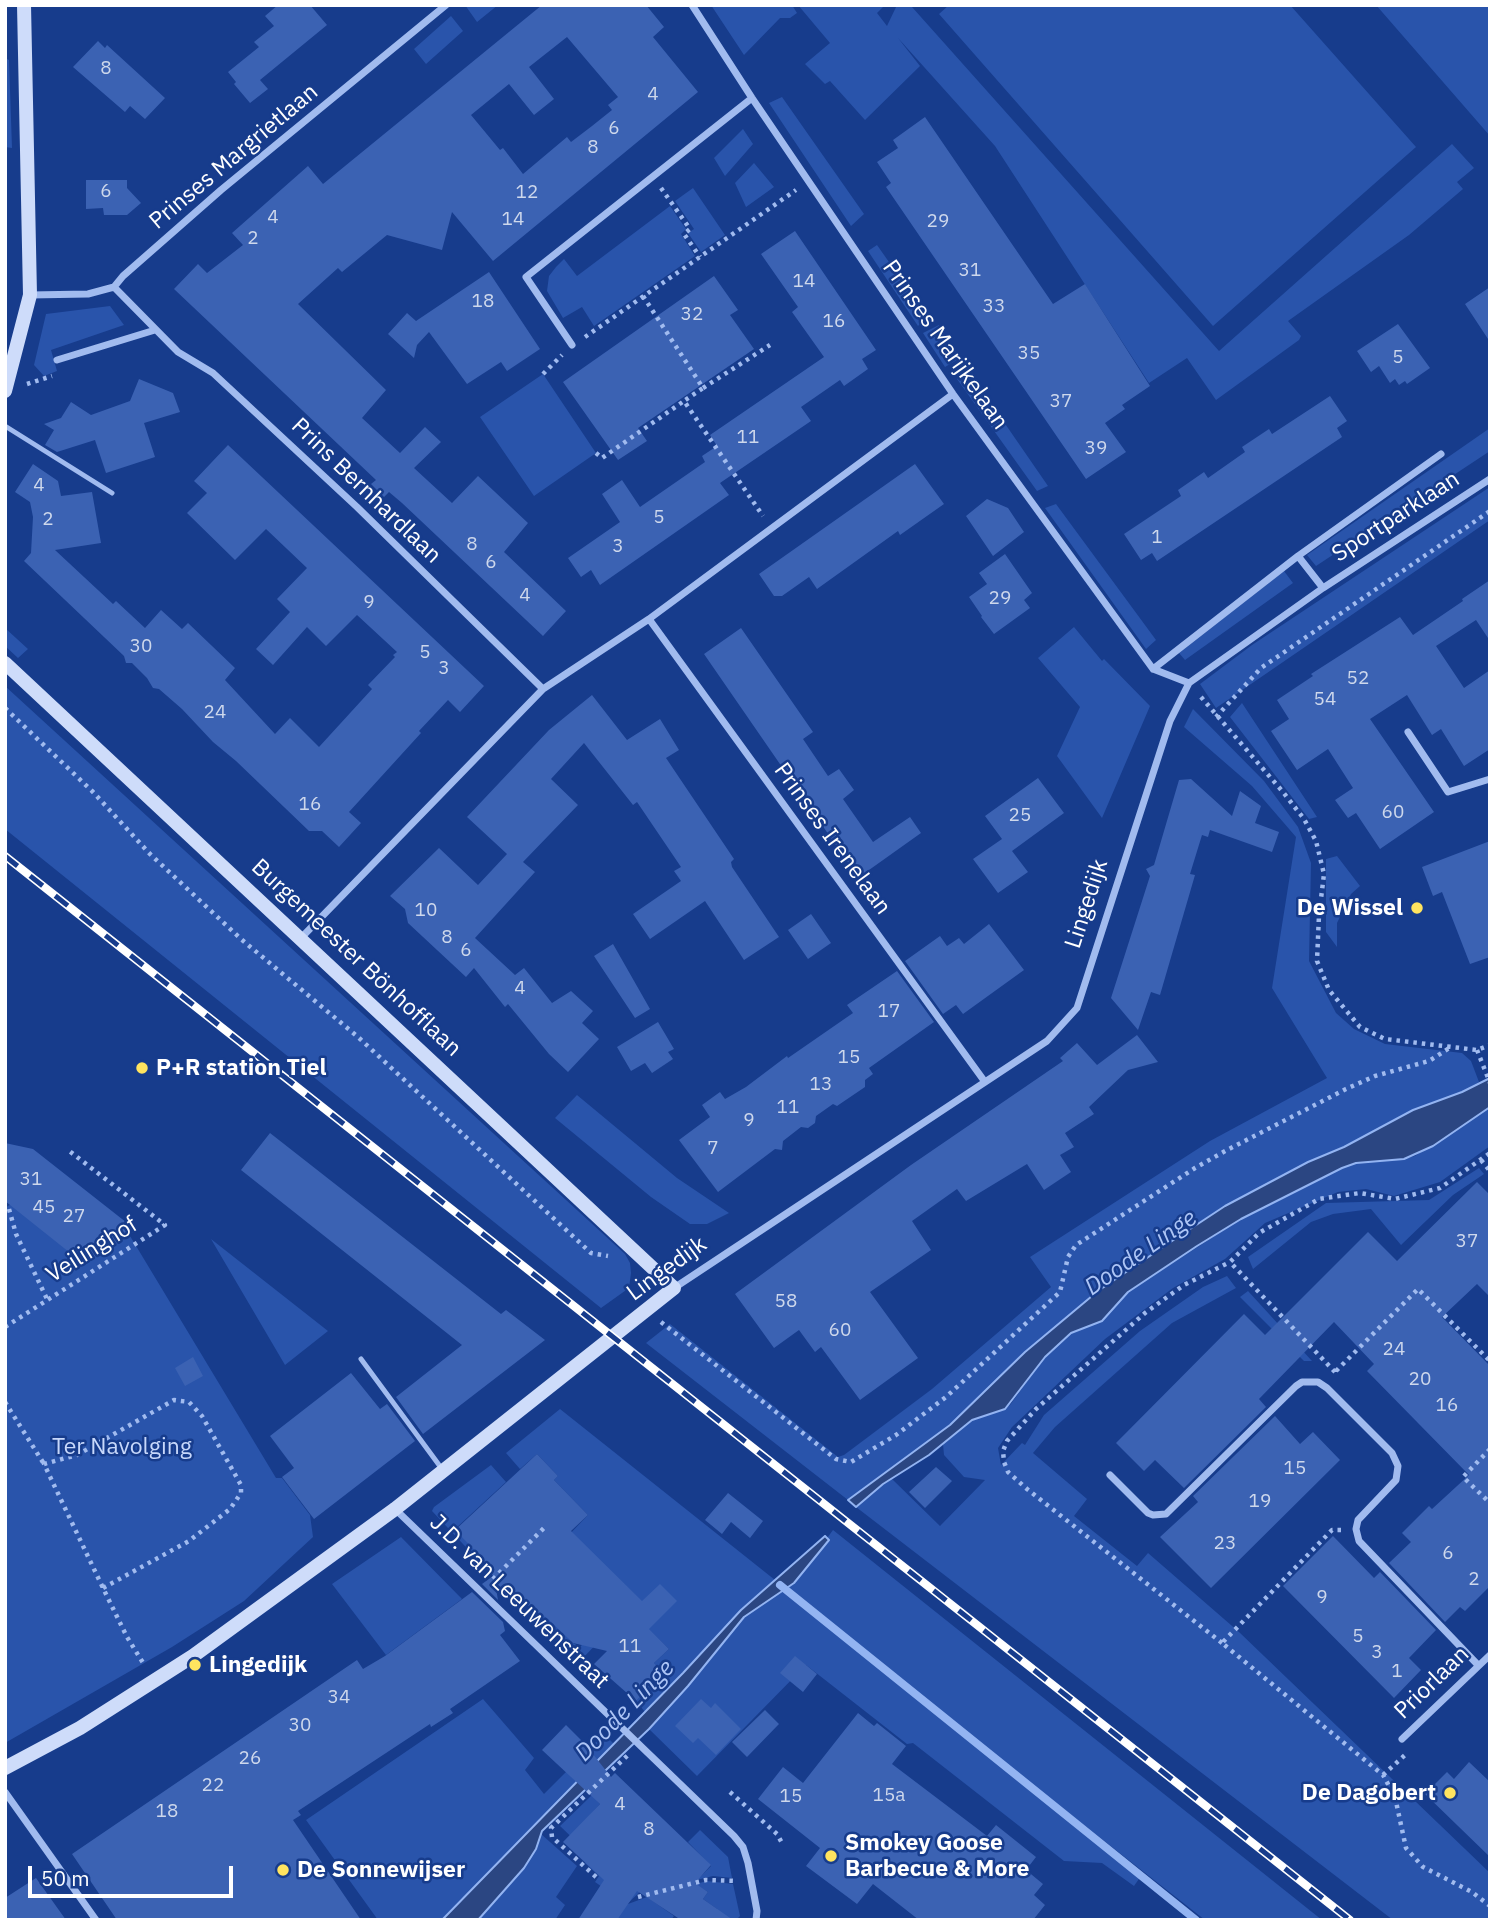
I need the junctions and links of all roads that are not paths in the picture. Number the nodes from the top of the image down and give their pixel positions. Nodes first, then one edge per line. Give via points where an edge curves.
1 (24, 5) edge
2 (446, 5) edge
3 (692, 5) edge
4 (752, 98) junction
5 (114, 287) junction
6 (30, 295) junction
7 (155, 330) junction
8 (572, 345) road end
9 (57, 360) road end
10 (5, 391) edge
11 (953, 394) junction
12 (5, 426) edge
13 (1441, 454) dead end
14 (1490, 479) edge
15 (112, 493) dead end
16 (1298, 556) junction
17 (1324, 588) junction
18 (649, 619) junction
19 (5, 663) edge
20 (1153, 670) junction
21 (1189, 683) junction
22 (543, 689) junction
23 (1408, 732) dead end
24 (1490, 779) edge
25 (301, 938) junction
26 (985, 1082) junction
27 (674, 1288) junction
28 (361, 1359) dead end
29 (443, 1470) junction
30 (1110, 1475) dead end
31 (395, 1508) junction
32 (1490, 1655) edge
33 (1478, 1665) junction
34 (1402, 1739) dead end
35 (5, 1768) edge
36 (5, 1792) edge
37 (96, 1920) edge
38 (756, 1920) edge

1 - 6 street
2 - 5 street, Prinses Margrietlaan via 222,190
3 - 4 street, Prinses Marijkelaan
4 - 8 street via 526,278
4 - 11 street, Prinses Marijkelaan
5 - 6 street via 88,294
5 - 7 street, Prins Bernhardlaan
6 - 10 street
7 - 9 street
7 - 22 street, Prins Bernhardlaan via 178,352 213,373
11 - 18 street
11 - 20 street, Prinses Marijkelaan
12 - 15 lane
13 - 16 street, Sportparklaan
14 - 17 street, Sportparklaan
16 - 17 street, Sportparklaan
16 - 20 street, Sportparklaan
17 - 21 street, Sportparklaan
18 - 22 street
18 - 26 street, Prinses Irenelaan
19 - 25 street, Burgemeester Bönhofflaan
20 - 21 street
21 - 26 street, Lingedijk via 1170,721 1077,1008 1047,1041
22 - 25 street
23 - 24 street via 1448,792
25 - 27 street, Burgemeester Bönhofflaan
26 - 27 street, Lingedijk
27 - 29 street, Lingedijk
28 - 29 lane
29 - 31 street, Lingedijk
30 - 33 street via 1148,1513 1166,1514 1296,1386 1318,1382 1392,1453 1398,1466 1396,1480 1358,1520 1359,1541
31 - 35 street, Lingedijk via 155,1681
31 - 38 street, J.D. van Leeuwenstraat via 740,1842 752,1882
32 - 33 street, Priorlaan
33 - 34 street, Priorlaan
36 - 37 street

